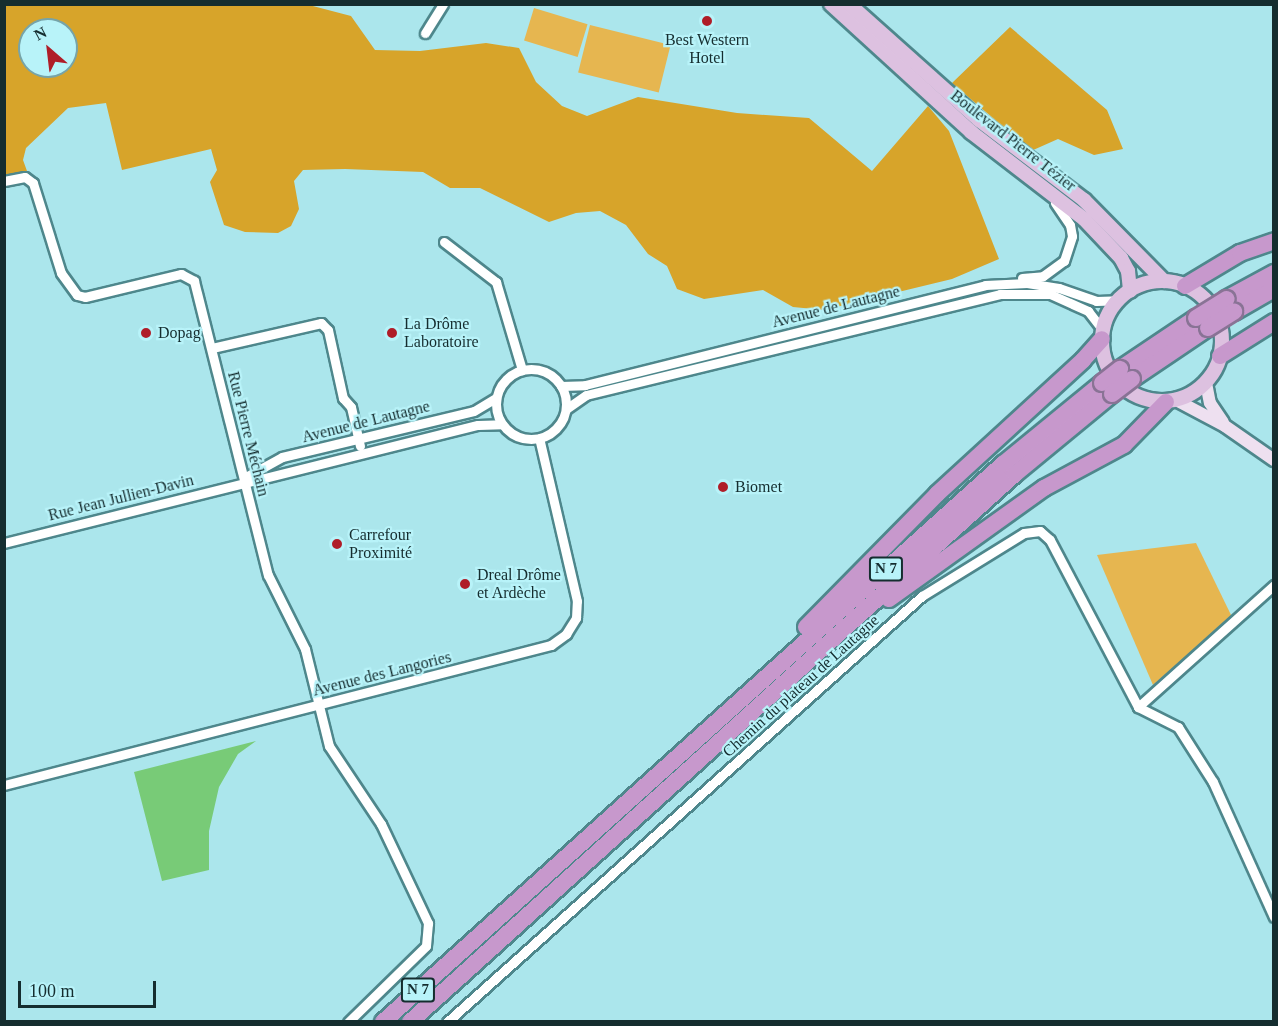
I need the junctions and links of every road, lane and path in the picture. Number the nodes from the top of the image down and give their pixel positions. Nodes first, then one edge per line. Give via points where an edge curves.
1 (427, 4) edge
2 (443, 4) edge
3 (831, 4) edge
4 (849, 4) edge
5 (436, 13) junction
6 (425, 33) dead end
7 (1015, 167) junction
8 (4, 181) edge
9 (444, 242) dead end
10 (1274, 242) edge
11 (1274, 273) edge
12 (1164, 281) junction
13 (985, 285) junction
14 (1185, 286) junction
15 (1274, 289) edge
16 (1124, 295) junction
17 (1230, 306) junction
18 (1274, 322) edge
19 (1102, 334) junction
20 (212, 348) junction
21 (1220, 356) junction
22 (522, 370) junction
23 (1206, 383) junction
24 (561, 386) junction
25 (1107, 388) junction
26 (496, 398) junction
27 (1167, 401) junction
28 (566, 409) junction
29 (502, 424) junction
30 (1225, 426) junction
31 (539, 438) junction
32 (358, 440) junction
33 (361, 454) junction
34 (1274, 460) edge
35 (244, 480) junction
36 (4, 543) edge
37 (1274, 585) edge
38 (789, 676) junction
39 (319, 706) junction
40 (1138, 707) junction
41 (674, 760) junction
42 (4, 785) edge
43 (1274, 917) edge
44 (348, 1022) edge
45 (383, 1022) edge
46 (410, 1022) edge
47 (447, 1022) edge

1 - 5 street
2 - 5 street
3 - 7 main road, Boulevard Pierre Tézier
4 - 12 main road, Boulevard Pierre Tézier via 979,120 1084,200
5 - 6 street
7 - 13 street via 1065,214 1072,236 1069,249 1064,261 1043,276 1005,278
7 - 16 main road, Boulevard Pierre Tézier via 1099,233 1125,266
8 - 20 street, Rue Pierre Méchain via 25,177 33,183 61,273 77,295 85,297 186,275 196,287
9 - 22 street via 496,282
10 - 14 highway via 1240,253
11 - 17 highway, N 7
12 - 14 main road
12 - 16 main road
13 - 16 street, Avenue de Lautagne via 1027,283 1059,288 1096,301
13 - 24 street, Avenue de Lautagne via 585,385
14 - 21 main road via 1213,310 1222,337
15 - 17 highway, N 7
16 - 19 main road
17 - 25 highway, N 7, bridge
18 - 21 highway
19 - 27 main road via 1105,362 1117,381 1133,394
19 - 28 street, Avenue de Lautagne via 1088,310 1050,294 1000,294 586,395
19 - 41 highway via 1083,360 937,494
20 - 32 street via 321,323 328,330 343,398 351,407
20 - 35 street, Rue Pierre Méchain
21 - 23 main road
22 - 24 street via 544,371
22 - 26 street via 502,383
23 - 27 main road
23 - 30 main road via 1210,403
24 - 28 street
25 - 38 highway, N 7
25 - 41 highway, N 7 via 1003,464
26 - 29 street
26 - 32 street, Avenue de Lautagne via 474,411
27 - 30 main road
27 - 38 highway via 1113,453 1044,488
28 - 31 street via 557,428
29 - 31 street via 523,438
29 - 33 street, Avenue de Lautagne via 477,425
30 - 34 main road
31 - 39 street, Avenue des Langories via 576,593 576,618 566,634 532,652
32 - 33 street
32 - 35 street, Avenue de Lautagne via 282,458
33 - 35 street, Avenue de Lautagne
35 - 36 street, Rue Jean Jullien-Davin
35 - 39 street, Rue Pierre Méchain via 268,575 305,649
37 - 40 street
38 - 46 highway, N 7
39 - 42 street, Avenue des Langories
39 - 44 street via 329,746 396,851 429,934 419,954
40 - 43 street via 1178,728 1201,764
40 - 47 street, Chemin du plateau de Lautagne via 1050,540 1040,531 1024,533 922,596
41 - 45 highway, N 7

